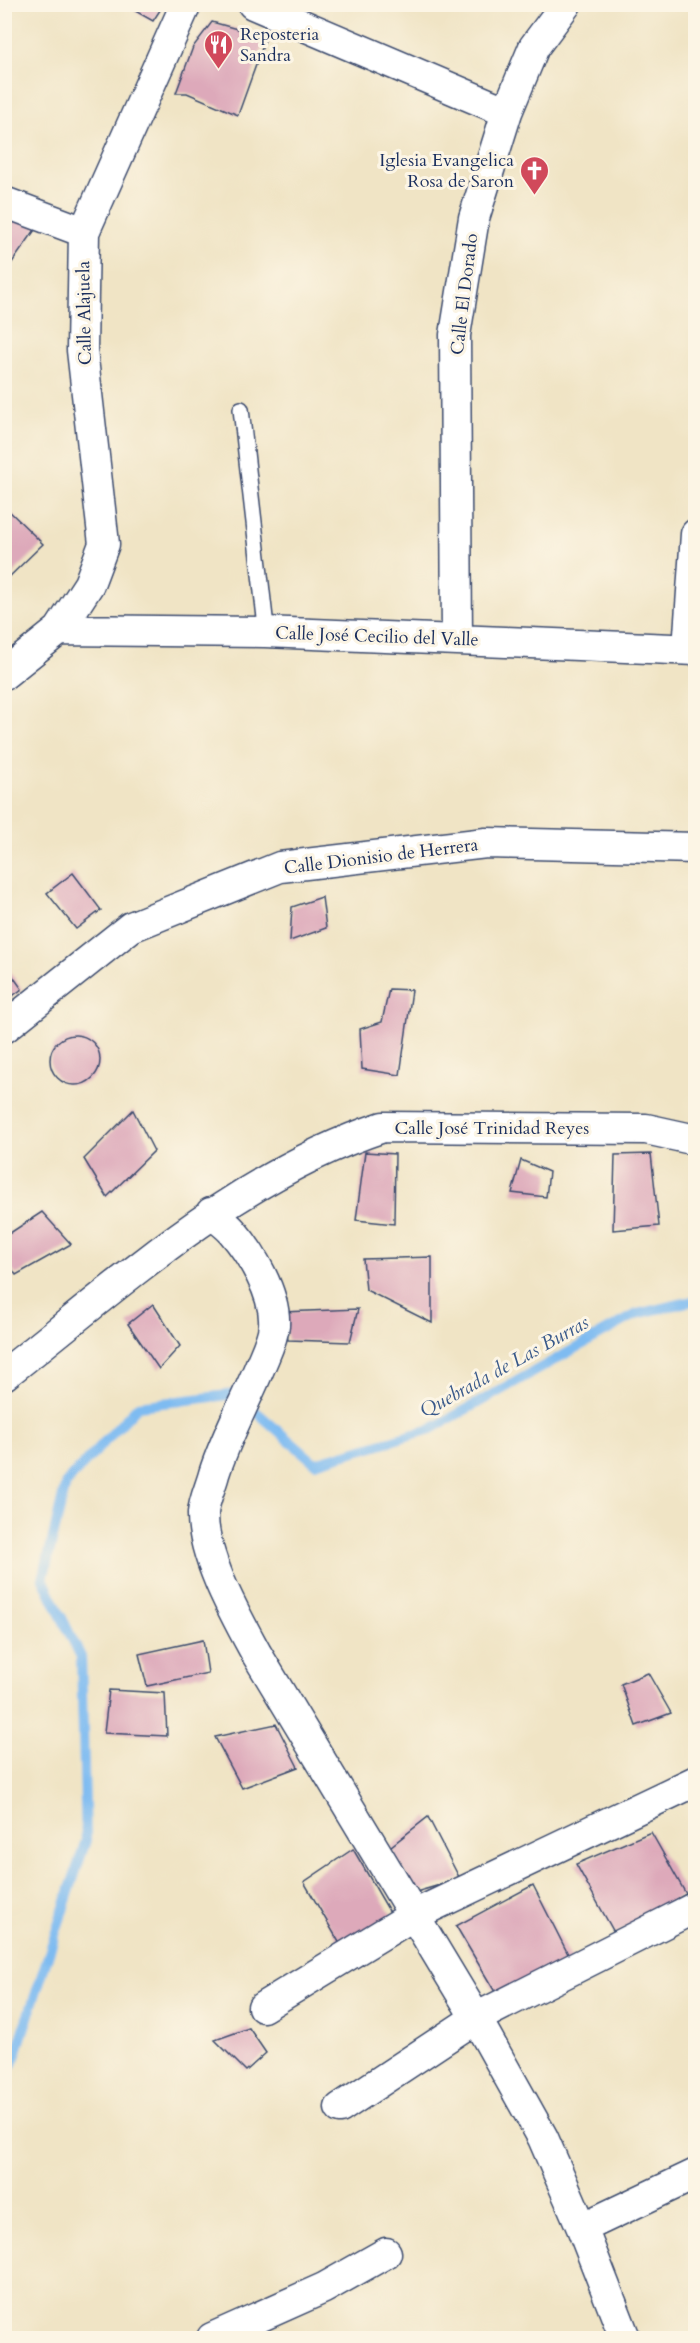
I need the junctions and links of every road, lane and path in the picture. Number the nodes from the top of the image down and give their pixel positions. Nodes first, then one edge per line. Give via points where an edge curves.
1 (186, 4) edge
2 (253, 4) edge
3 (566, 4) edge
4 (507, 112) junction
5 (4, 202) edge
6 (84, 232) junction
7 (241, 409) dead end
8 (696, 534) edge
9 (59, 630) junction
10 (265, 632) junction
11 (457, 640) junction
12 (692, 650) edge
13 (4, 674) edge
14 (696, 848) edge
15 (4, 1028) edge
16 (696, 1140) edge
17 (211, 1213) junction
18 (4, 1375) edge
19 (696, 1781) edge
20 (696, 1907) edge
21 (414, 1915) junction
22 (263, 2007) dead end
23 (476, 2018) junction
24 (340, 2108) dead end
25 (696, 2174) edge
26 (582, 2228) junction
27 (386, 2253) dead end
28 (212, 2338) edge
29 (625, 2338) edge

1 - 6 street, Calle Alajuela
2 - 4 street
3 - 4 street, Calle El Dorado via 534,47
4 - 11 street, Calle El Dorado via 474,218 455,335
5 - 6 street
6 - 9 street, Calle Alajuela via 82,350 104,544 89,584
7 - 10 lane
8 - 12 street
9 - 10 street, Calle José Cecilio del Valle
9 - 13 street, Calle Alajuela
10 - 11 street, Calle José Cecilio del Valle
11 - 12 street, Calle José Cecilio del Valle
14 - 15 street, Calle Dionisio de Herrera via 486,843 280,867 131,927
16 - 17 street, Calle José Trinidad Reyes via 646,1129 383,1127 342,1141
17 - 18 street, Calle José Trinidad Reyes
17 - 21 street via 231,1230 261,1273 274,1325 219,1458 203,1510 204,1529 231,1605 256,1653
19 - 21 street
20 - 23 street
21 - 22 street
21 - 23 street
23 - 24 street
23 - 26 street via 543,2138
25 - 26 street
26 - 29 street
27 - 28 street via 324,2288

